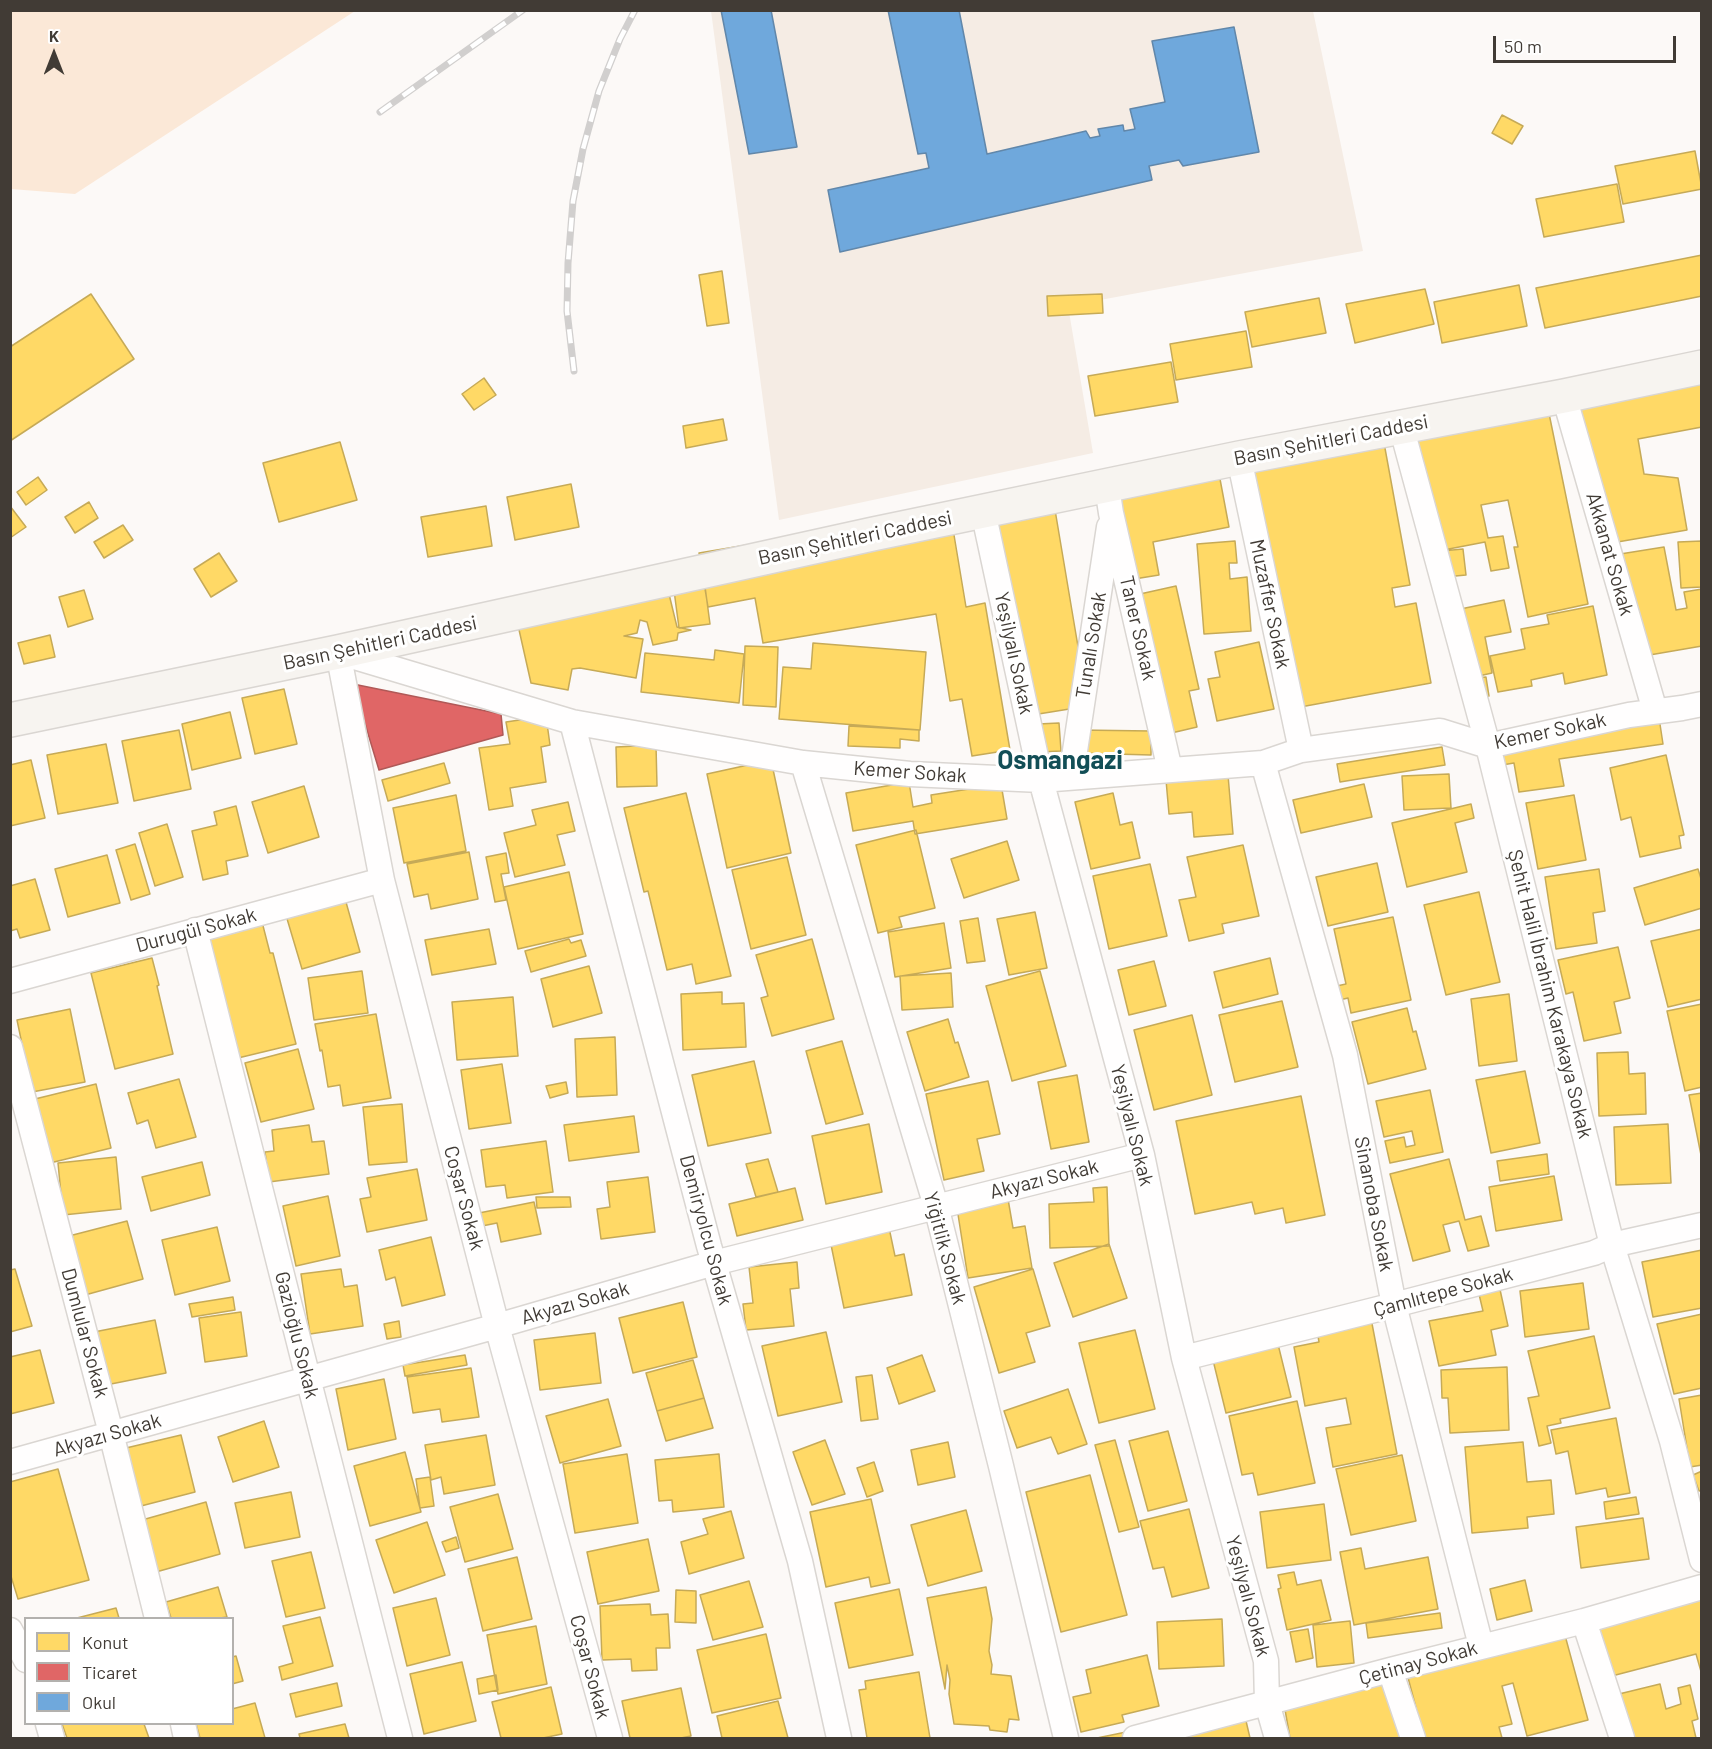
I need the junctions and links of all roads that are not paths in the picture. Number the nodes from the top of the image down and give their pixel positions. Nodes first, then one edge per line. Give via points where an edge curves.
1 (1701, 367) edge
2 (1564, 396) junction
3 (1401, 426) junction
4 (1239, 458) junction
5 (1109, 500) junction
6 (983, 511) junction
7 (338, 652) junction
8 (1701, 705) edge
9 (1655, 711) junction
10 (10, 720) edge
11 (572, 722) junction
12 (1488, 746) junction
13 (1301, 750) junction
14 (803, 763) junction
15 (1263, 763) junction
16 (1170, 770) junction
17 (1071, 777) junction
18 (1041, 780) junction
19 (382, 880) junction
20 (195, 930) junction
21 (10, 981) edge
22 (10, 1047) edge
23 (1142, 1155) junction
24 (936, 1206) junction
25 (1701, 1225) edge
26 (1612, 1245) junction
27 (714, 1263) junction
28 (1394, 1305) junction
29 (497, 1326) junction
30 (1184, 1358) junction
31 (308, 1378) junction
32 (111, 1433) junction
33 (10, 1462) edge
34 (1701, 1560) edge
35 (1701, 1587) edge
36 (157, 1617) edge
37 (1584, 1621) junction
38 (10, 1630) edge
39 (1481, 1647) junction
40 (24, 1656) edge
41 (1390, 1670) junction
42 (1267, 1703) junction
43 (400, 1738) edge
44 (610, 1738) edge
45 (839, 1738) edge
46 (1066, 1738) edge
47 (1135, 1738) edge
48 (1277, 1738) edge
49 (1413, 1738) edge
50 (1622, 1738) edge

1 - 2 main road, Basın Şehitleri Caddesi
2 - 3 main road, Basın Şehitleri Caddesi
2 - 9 street, Akkanat Sokak
3 - 4 main road, Basın Şehitleri Caddesi
3 - 12 street, Şehit Halil İbrahim Karakaya Sokak
4 - 5 main road, Basın Şehitleri Caddesi
4 - 13 street, Muzaffer Sokak
5 - 6 main road, Basın Şehitleri Caddesi
5 - 16 street, Taner Sokak
5 - 17 street, Tunalı Sokak
6 - 7 main road, Basın Şehitleri Caddesi
6 - 18 street, Yeşilyalı Sokak
7 - 10 main road, Basın Şehitleri Caddesi
7 - 11 street, Kemer Sokak
7 - 19 street, Coşar Sokak
8 - 9 street, Kemer Sokak
9 - 12 street, Kemer Sokak
11 - 14 street, Kemer Sokak
11 - 27 street, Demiryolcu Sokak
12 - 13 street, Kemer Sokak via 1440,731
12 - 26 street, Şehit Halil İbrahim Karakaya Sokak
13 - 15 street, Kemer Sokak
14 - 18 street, Kemer Sokak via 910,774
14 - 24 street, Yiğitlik Sokak
15 - 16 street, Kemer Sokak
15 - 28 street, Sinanoba Sokak via 1345,1055
16 - 17 street, Kemer Sokak
17 - 18 street, Kemer Sokak
18 - 23 street, Yeşilyalı Sokak
19 - 20 street, Durugül Sokak
19 - 29 street, Coşar Sokak
20 - 21 street, Durugül Sokak
20 - 31 street, Gazioğlu Sokak
22 - 32 street, Dumlular Sokak
23 - 24 street, Akyazı Sokak
23 - 30 street, Yeşilyalı Sokak
24 - 27 street, Akyazı Sokak
24 - 46 street, Yiğitlik Sokak
25 - 26 street, Çamlıtepe Sokak
26 - 28 street, Çamlıtepe Sokak
26 - 34 street, Şehit Halil İbrahim Karakaya Sokak via 1672,1441
27 - 29 street, Akyazı Sokak
27 - 45 street, Demiryolcu Sokak via 800,1561
28 - 30 street, Çamlıtepe Sokak
28 - 39 street, Sinanoba Sokak
29 - 31 street, Akyazı Sokak
29 - 44 street, Coşar Sokak
30 - 42 street, Yeşilyalı Sokak via 1266,1661
31 - 32 street, Akyazı Sokak
31 - 43 street, Gazioğlu Sokak
32 - 33 street, Akyazı Sokak
32 - 36 street, Dumlular Sokak
35 - 37 street, Çetinay Sokak
37 - 39 street, Çetinay Sokak
37 - 50 street
38 - 40 street
39 - 41 street, Çetinay Sokak
41 - 42 street, Çetinay Sokak
41 - 49 street
42 - 47 street, Çetinay Sokak
42 - 48 street, Yeşilyalı Sokak

